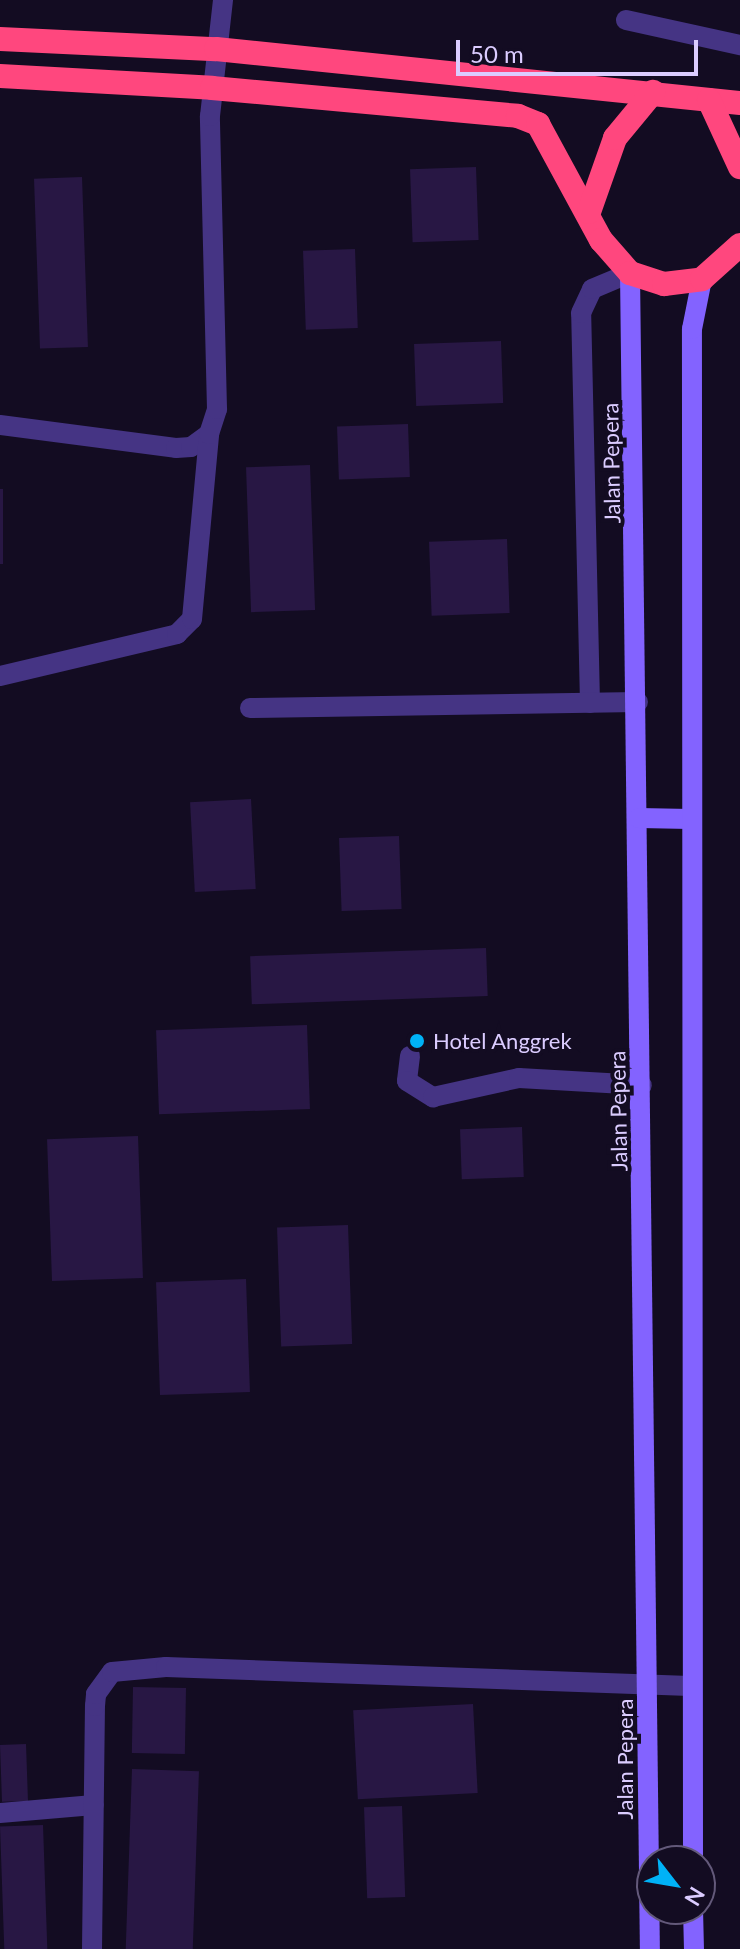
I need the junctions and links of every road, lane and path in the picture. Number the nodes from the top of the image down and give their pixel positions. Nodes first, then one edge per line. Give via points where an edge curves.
1 (223, 0) edge
2 (626, 20) dead end
3 (0, 39) edge
4 (740, 45) edge
5 (216, 49) junction
6 (0, 76) edge
7 (212, 88) junction
8 (653, 92) junction
9 (709, 100) junction
10 (740, 103) edge
11 (740, 167) edge
12 (589, 212) junction
13 (740, 245) edge
14 (630, 273) junction
15 (702, 279) junction
16 (0, 425) edge
17 (209, 434) junction
18 (0, 676) edge
19 (638, 702) junction
20 (590, 703) junction
21 (250, 708) dead end
22 (639, 818) junction
23 (690, 819) junction
24 (410, 1056) dead end
25 (642, 1085) junction
26 (648, 1685) junction
27 (690, 1686) junction
28 (94, 1805) junction
29 (0, 1813) edge
30 (693, 1845) edge
31 (693, 1925) edge
32 (92, 1949) edge
33 (650, 1949) edge
34 (694, 1949) edge

1 - 5 street
2 - 4 street
3 - 5 highway
5 - 7 street
5 - 8 highway
6 - 7 highway
7 - 12 highway via 518,116 538,124
7 - 17 street via 211,341 217,409
8 - 9 highway
8 - 12 highway via 615,138
9 - 10 highway
9 - 11 highway
12 - 14 highway via 601,240
13 - 15 highway
14 - 15 highway via 664,284
14 - 19 main road, Jalan Pepera
14 - 20 street via 592,289 581,313
15 - 23 main road via 692,329
16 - 17 street via 176,448 191,447
17 - 18 street via 192,619 177,634
19 - 20 street
19 - 22 main road, Jalan Pepera
20 - 21 street
22 - 23 main road
22 - 25 main road, Jalan Pepera
23 - 27 main road
24 - 25 street via 407,1081 433,1097 519,1078
25 - 26 main road, Jalan Pepera
26 - 27 street
26 - 28 street via 123,1669 112,1672 96,1694
26 - 33 main road, Jalan Pepera
27 - 30 main road
28 - 29 street
28 - 32 street
31 - 34 main road

